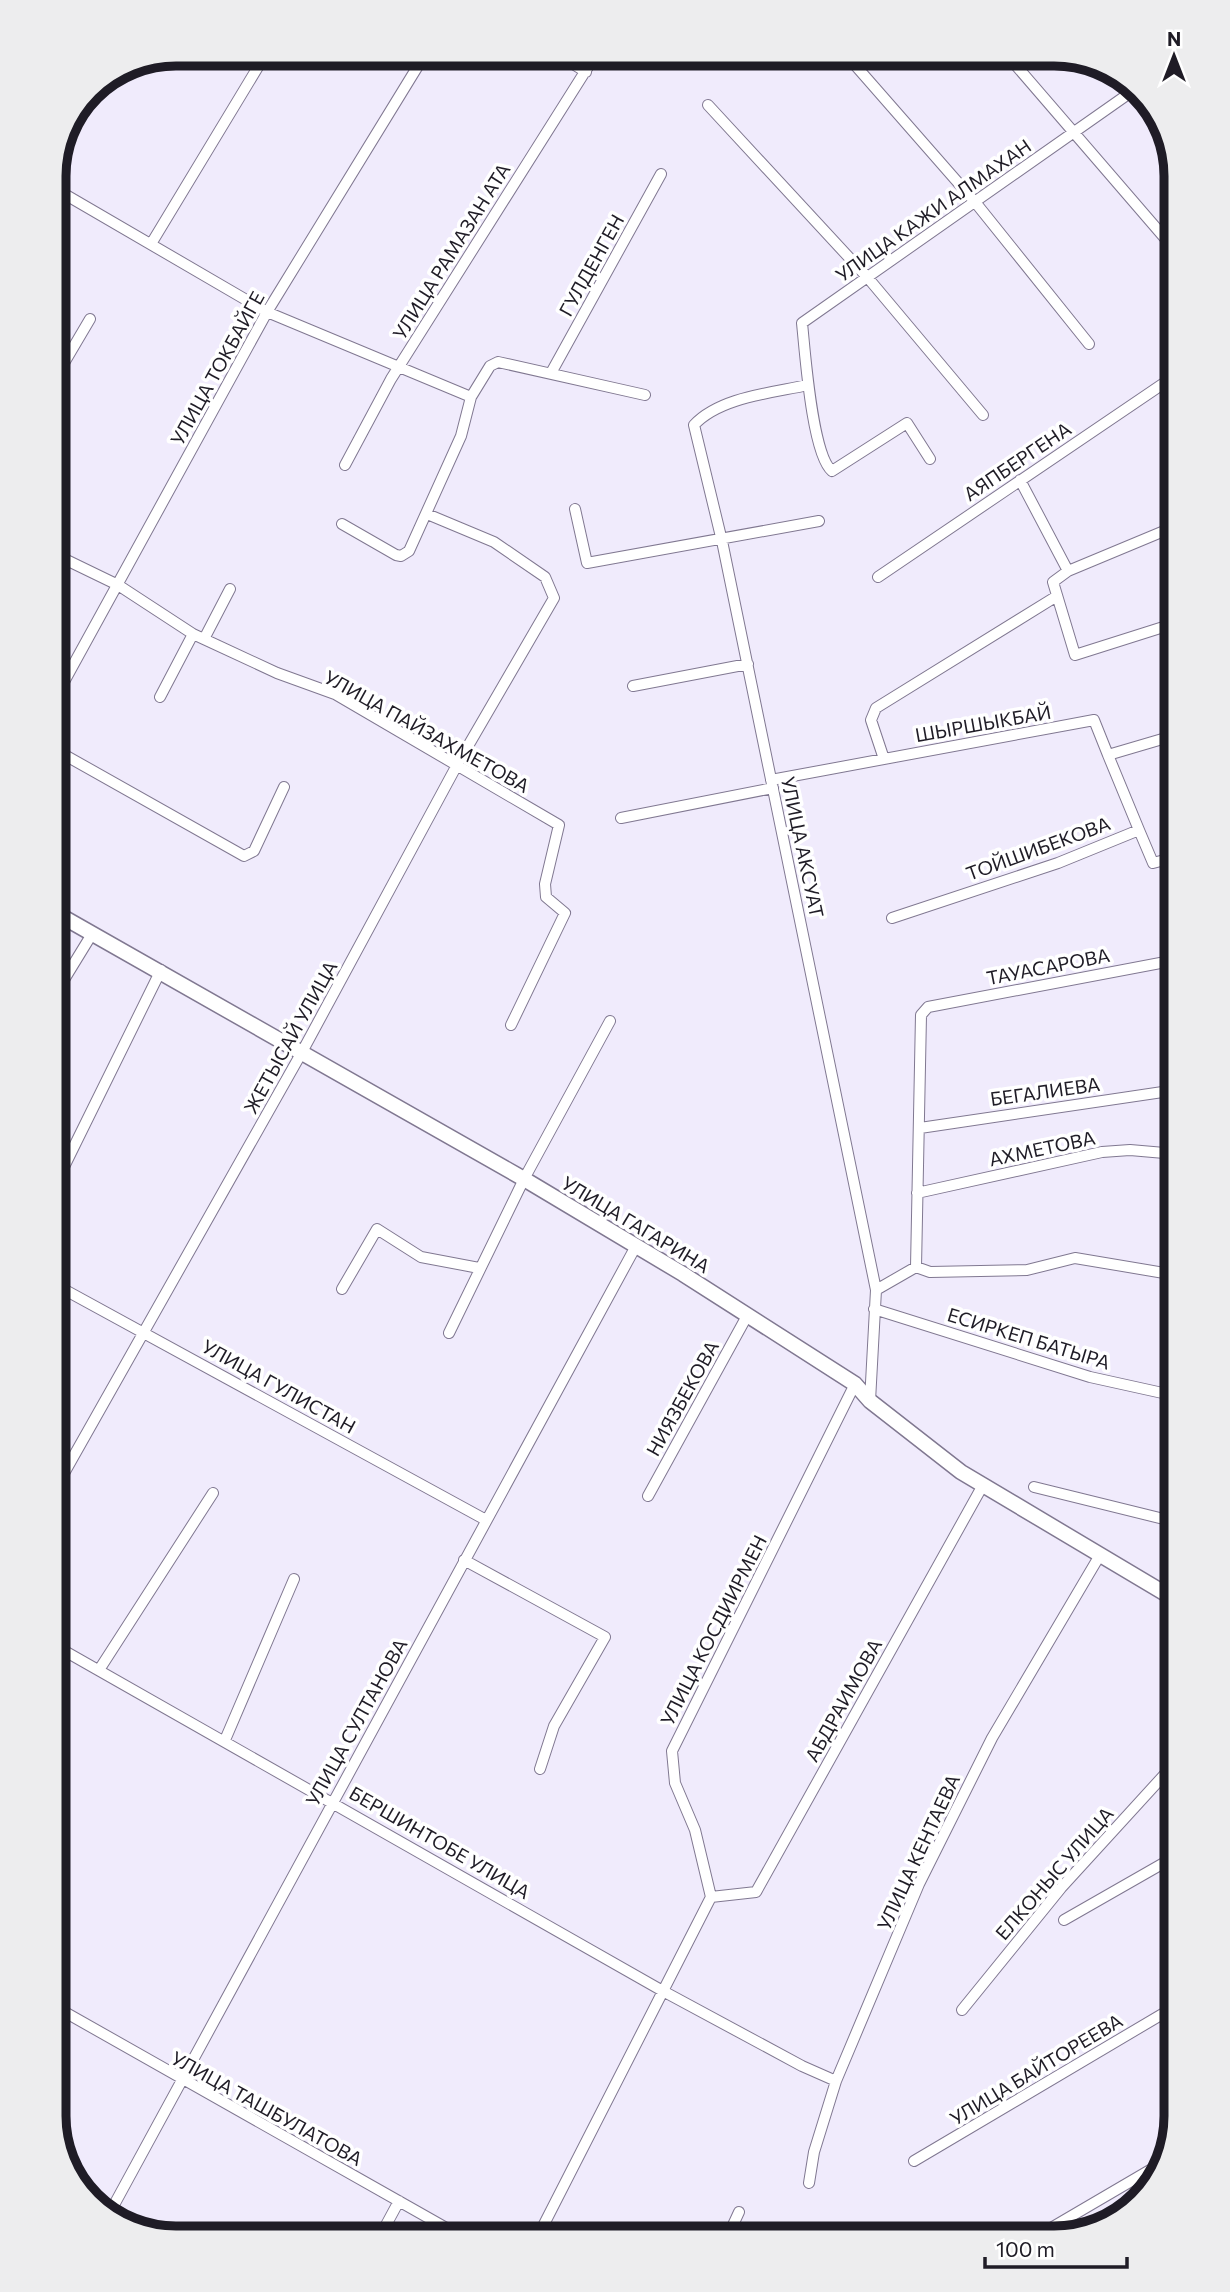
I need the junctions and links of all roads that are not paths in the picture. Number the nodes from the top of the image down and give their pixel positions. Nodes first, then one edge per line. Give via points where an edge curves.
1 (259, 66) edge
2 (418, 66) edge
3 (577, 66) edge
4 (589, 66) edge
5 (857, 67) edge
6 (1018, 67) edge
7 (586, 72) junction
8 (1127, 95) edge
9 (708, 105) dead end
10 (1075, 132) junction
11 (661, 174) dead end
12 (67, 195) edge
13 (975, 202) junction
14 (1164, 237) edge
15 (151, 244) junction
16 (869, 278) junction
17 (267, 312) junction
18 (90, 319) dead end
19 (1089, 344) dead end
20 (67, 358) edge
21 (399, 366) junction
22 (551, 373) junction
23 (1164, 383) edge
24 (808, 385) junction
25 (645, 396) dead end
26 (471, 397) junction
27 (983, 415) dead end
28 (930, 458) dead end
29 (345, 465) dead end
30 (1020, 480) junction
31 (575, 509) dead end
32 (427, 514) junction
33 (819, 521) dead end
34 (342, 524) dead end
35 (1164, 531) edge
36 (722, 541) junction
37 (67, 560) edge
38 (1068, 571) junction
39 (878, 576) dead end
40 (118, 585) junction
41 (230, 589) dead end
42 (1058, 596) junction
43 (1164, 626) edge
44 (193, 634) junction
45 (204, 639) junction
46 (748, 664) junction
47 (67, 677) edge
48 (633, 686) dead end
49 (160, 698) dead end
50 (1164, 739) edge
51 (1108, 755) junction
52 (67, 756) edge
53 (884, 759) junction
54 (457, 765) junction
55 (772, 784) junction
56 (284, 787) dead end
57 (621, 818) dead end
58 (1139, 830) junction
59 (1164, 860) edge
60 (892, 918) dead end
61 (67, 919) edge
62 (92, 934) junction
63 (1164, 962) edge
64 (160, 970) junction
65 (67, 975) edge
66 (610, 1021) dead end
67 (511, 1025) dead end
68 (302, 1052) junction
69 (1164, 1092) edge
70 (920, 1128) junction
71 (1164, 1153) edge
72 (66, 1162) edge
73 (524, 1179) junction
74 (917, 1193) junction
75 (636, 1246) junction
76 (479, 1268) junction
77 (916, 1268) junction
78 (1164, 1273) edge
79 (342, 1289) dead end
80 (876, 1290) junction
81 (66, 1291) edge
82 (874, 1309) junction
83 (747, 1316) junction
84 (145, 1332) junction
85 (449, 1333) dead end
86 (855, 1384) junction
87 (1164, 1393) edge
88 (870, 1401) junction
89 (66, 1469) edge
90 (983, 1485) junction
91 (1034, 1487) dead end
92 (213, 1493) dead end
93 (648, 1496) dead end
94 (1164, 1519) edge
95 (486, 1520) junction
96 (1100, 1555) junction
97 (464, 1560) junction
98 (294, 1579) dead end
99 (1164, 1593) edge
100 (66, 1652) edge
101 (99, 1670) junction
102 (225, 1740) junction
103 (540, 1769) dead end
104 (1164, 1775) edge
105 (333, 1800) junction
106 (1164, 1863) edge
107 (710, 1897) junction
108 (1065, 1920) dead end
109 (662, 1990) junction
110 (962, 2010) dead end
111 (66, 2013) edge
112 (1164, 2013) edge
113 (182, 2081) junction
114 (836, 2081) junction
115 (914, 2161) dead end
116 (1148, 2171) edge
117 (808, 2183) dead end
118 (399, 2201) junction
119 (114, 2206) edge
120 (739, 2211) dead end
121 (386, 2225) edge
122 (442, 2225) edge
123 (543, 2225) edge
124 (732, 2226) edge
125 (1055, 2226) edge

1 - 15 street
2 - 17 street, УЛИЦА ТОКБАЙГЕ
3 - 7 street
4 - 7 street, УЛИЦА РАМАЗАН АТА
5 - 13 street
6 - 10 street
7 - 21 street, УЛИЦА РАМАЗАН АТА
8 - 10 street, УЛИЦА КАЖИ АЛМАХАН
9 - 16 street
10 - 13 street, УЛИЦА КАЖИ АЛМАХАН
10 - 14 street
11 - 22 street, ГУЛДЕНГЕН
12 - 15 street
13 - 16 street, УЛИЦА КАЖИ АЛМАХАН
13 - 19 street
15 - 17 street
16 - 24 street, УЛИЦА КАЖИ АЛМАХАН via 802,323
16 - 27 street
17 - 21 street
17 - 40 street, УЛИЦА ТОКБАЙГЕ
18 - 20 street
21 - 26 street
21 - 29 street, УЛИЦА РАМАЗАН АТА
22 - 25 street
22 - 26 street via 498,362 490,366
23 - 30 street, АЯПБЕРГЕНА
24 - 28 street via 826,467 832,471 907,423
24 - 36 street, УЛИЦА АКСУАТ via 734,402 704,414 694,425
26 - 32 street via 461,436
30 - 38 street
30 - 39 street, АЯПБЕРГЕНА
31 - 36 street via 587,563
32 - 34 street via 409,551 401,556
32 - 54 street, ЖЕТЫСАЙ УЛИЦА via 494,542 545,577 554,598
33 - 36 street
35 - 38 street
36 - 46 street, УЛИЦА АКСУАТ
37 - 40 street, УЛИЦА ПАЙЗАХМЕТОВА
38 - 42 street via 1053,582
40 - 44 street, УЛИЦА ПАЙЗАХМЕТОВА
40 - 47 street, УЛИЦА ТОКБАЙГЕ
41 - 45 street
42 - 43 street via 1075,655
42 - 53 street via 876,708 871,720
44 - 45 street, УЛИЦА ПАЙЗАХМЕТОВА
44 - 49 street
45 - 54 street, УЛИЦА ПАЙЗАХМЕТОВА via 335,694
46 - 48 street
46 - 55 street, УЛИЦА АКСУАТ
50 - 51 street
51 - 53 street, ШЫРШЫКБАЙ via 1094,720
51 - 58 street
52 - 56 street via 244,856 254,851
53 - 55 street, ШЫРШЫКБАЙ
54 - 67 street, УЛИЦА ПАЙЗАХМЕТОВА via 559,825 545,884 546,897 565,914
54 - 68 street, ЖЕТЫСАЙ УЛИЦА
55 - 57 street, ШЫРШЫКБАЙ
55 - 80 street, УЛИЦА АКСУАТ
58 - 59 street, ТОЙШИБЕКОВА via 1153,863
58 - 60 street, ТОЙШИБЕКОВА via 1058,863
61 - 62 main road, УЛИЦА ГАГАРИНА
62 - 64 main road, УЛИЦА ГАГАРИНА
62 - 65 street
63 - 70 street, ТАУАСАРОВА via 928,1007 921,1015
64 - 68 main road, УЛИЦА ГАГАРИНА
64 - 72 street
66 - 73 street
68 - 73 main road, УЛИЦА ГАГАРИНА
68 - 84 street, ЖЕТЫСАЙ УЛИЦА
69 - 70 street, БЕГАЛИЕВА
70 - 74 street
71 - 74 street, АХМЕТОВА via 1102,1152
73 - 75 main road, УЛИЦА ГАГАРИНА
73 - 76 street
74 - 77 street
75 - 83 main road, УЛИЦА ГАГАРИНА
75 - 95 street, УЛИЦА СУЛТАНОВА
76 - 79 street via 421,1257 377,1229
76 - 85 street
77 - 78 street via 930,1272 1027,1270 1075,1258
77 - 80 street
80 - 82 street, УЛИЦА АКСУАТ
81 - 84 street, УЛИЦА ГУЛИСТАН
82 - 87 street, ЕСИРКЕП БАТЫРА via 1090,1377
82 - 88 street, УЛИЦА АКСУАТ
83 - 86 main road, УЛИЦА ГАГАРИНА
83 - 93 street, НИЯЗБЕКОВА
84 - 89 street, ЖЕТЫСАЙ УЛИЦА
84 - 95 street, УЛИЦА ГУЛИСТАН
86 - 88 main road, УЛИЦА ГАГАРИНА
86 - 107 street, УЛИЦА КОСДИИРМЕН via 672,1751 676,1783 695,1830
88 - 90 main road, УЛИЦА ГАГАРИНА
90 - 96 main road, УЛИЦА ГАГАРИНА
90 - 107 street, АБДРАИМОВА via 756,1892
91 - 94 street
92 - 101 street
95 - 97 street, УЛИЦА СУЛТАНОВА
96 - 99 main road, УЛИЦА ГАГАРИНА
96 - 114 street, УЛИЦА КЕНТАЕВА via 992,1738 943,1835
97 - 103 street via 605,1637 554,1726
97 - 105 street, УЛИЦА СУЛТАНОВА
98 - 102 street
100 - 101 street, БЕРШИНТОБЕ УЛИЦА
101 - 102 street, БЕРШИНТОБЕ УЛИЦА
102 - 105 street, БЕРШИНТОБЕ УЛИЦА
104 - 110 street, ЕЛКОНЫС УЛИЦА via 1061,1888
105 - 109 street, БЕРШИНТОБЕ УЛИЦА
105 - 113 street, УЛИЦА СУЛТАНОВА
106 - 108 street
107 - 109 street
109 - 114 street, БЕРШИНТОБЕ УЛИЦА
109 - 123 street
111 - 113 street, УЛИЦА ТАШБУЛАТОВА
112 - 115 street, УЛИЦА БАЙТОРЕЕВА
113 - 118 street, УЛИЦА ТАШБУЛАТОВА
113 - 119 street, УЛИЦА СУЛТАНОВА
114 - 117 street, УЛИЦА КЕНТАЕВА
116 - 125 street
118 - 121 street
118 - 122 street, УЛИЦА ТАШБУЛАТОВА
120 - 124 street

